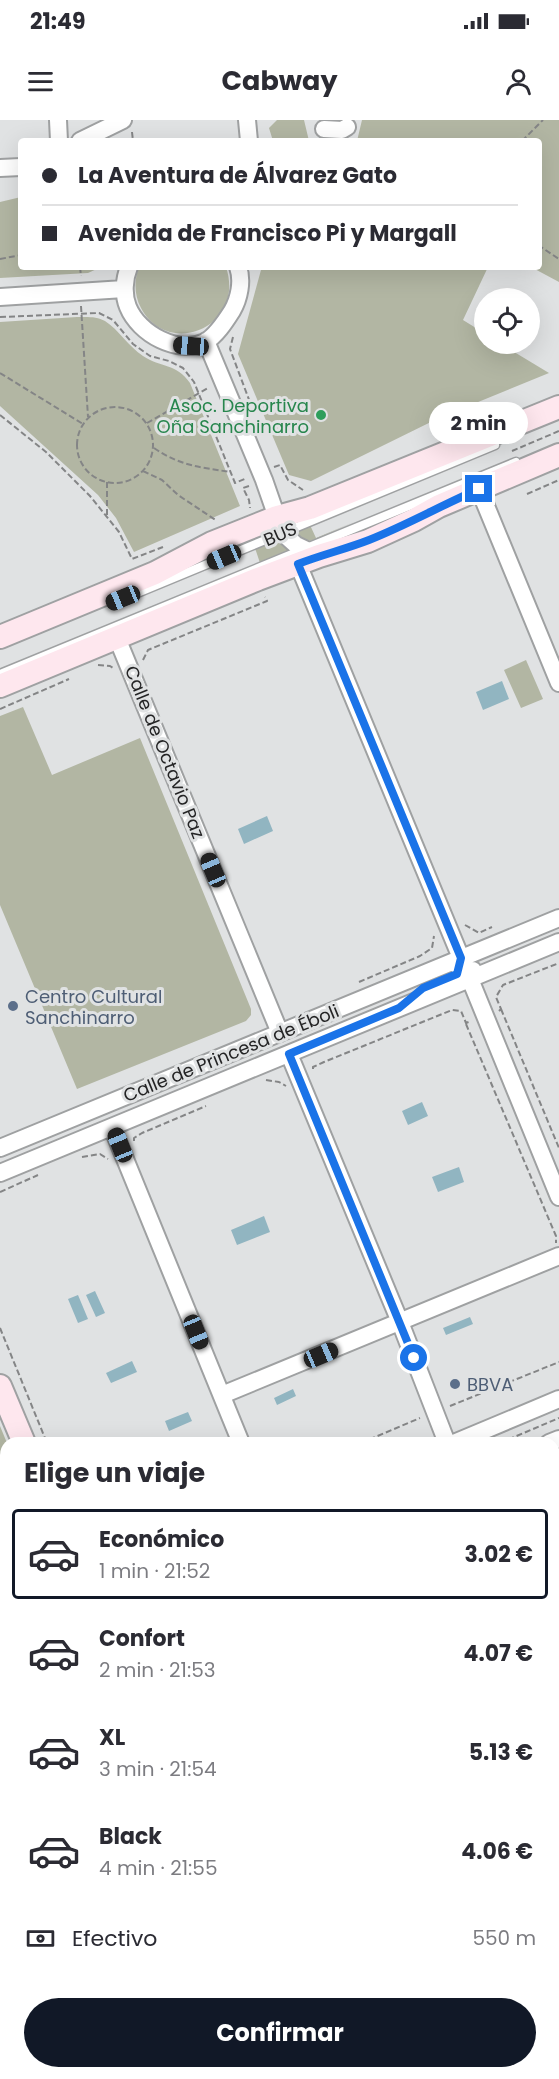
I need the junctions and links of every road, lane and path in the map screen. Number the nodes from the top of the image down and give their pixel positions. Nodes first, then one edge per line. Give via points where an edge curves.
1 (58, 120) edge
2 (123, 120) edge
3 (247, 120) edge
4 (543, 120) edge
5 (346, 129) edge
6 (324, 130) edge
7 (58, 138) edge
8 (86, 138) edge
9 (249, 138) edge
10 (525, 138) edge
11 (18, 167) edge
12 (0, 168) edge
13 (542, 248) edge
14 (18, 256) edge
15 (0, 259) edge
16 (559, 259) edge
17 (128, 270) edge
18 (240, 270) edge
19 (124, 289) junction
20 (0, 297) edge
21 (82, 300) dead end
22 (81, 313) junction
23 (0, 317) edge
24 (234, 333) dead end
25 (206, 341) junction
26 (0, 373) edge
27 (208, 388) dead end
28 (199, 393) junction
29 (251, 406) dead end
30 (559, 407) edge
31 (0, 415) edge
32 (88, 418) junction
33 (147, 423) junction
34 (83, 424) junction
35 (504, 441) dead end
36 (559, 445) edge
37 (153, 448) junction
38 (554, 452) edge
39 (529, 456) dead end
40 (275, 467) junction
41 (268, 470) dead end
42 (143, 471) junction
43 (230, 471) junction
44 (278, 474) dead end
45 (254, 476) dead end
46 (559, 480) edge
47 (107, 482) junction
48 (479, 489) junction
49 (527, 494) dead end
50 (306, 497) dead end
51 (107, 518) junction
52 (222, 525) dead end
53 (280, 525) junction
54 (306, 556) junction
55 (132, 559) dead end
56 (123, 598) dead end
57 (0, 637) edge
58 (117, 638) junction
59 (168, 642) dead end
60 (91, 669) dead end
61 (0, 674) edge
62 (72, 677) dead end
63 (136, 682) junction
64 (559, 683) edge
65 (0, 686) edge
66 (0, 709) edge
67 (559, 918) edge
68 (540, 926) junction
69 (559, 942) edge
70 (461, 958) junction
71 (470, 979) junction
72 (399, 1008) junction
73 (501, 1009) dead end
74 (466, 1023) dead end
75 (280, 1033) junction
76 (289, 1054) junction
77 (112, 1127) junction
78 (0, 1148) edge
79 (559, 1148) edge
80 (0, 1173) edge
81 (559, 1197) edge
82 (555, 1252) edge
83 (400, 1322) junction
84 (0, 1328) edge
85 (5, 1341) junction
86 (0, 1343) edge
87 (559, 1362) edge
88 (0, 1386) edge
89 (222, 1395) junction
90 (559, 1400) edge
91 (441, 1409) dead end
92 (423, 1416) dead end
93 (559, 1418) edge
94 (21, 1437) edge
95 (45, 1437) edge
96 (239, 1437) edge
97 (374, 1437) edge
98 (445, 1437) edge
99 (469, 1437) edge
100 (514, 1437) edge

1 - 7 street
2 - 8 street
3 - 9 street
4 - 10 path
5 - 6 street
11 - 12 street
13 - 16 path
14 - 15 path
17 - 19 street
18 - 25 street via 235,306 224,324
19 - 20 street
19 - 25 street via 128,308 154,336 172,344 191,346
21 - 22 path
22 - 23 path
22 - 28 path via 99,313 113,320 133,344 150,356 183,368
22 - 32 path
24 - 29 path via 230,349
25 - 53 street
26 - 34 path
27 - 28 path
28 - 33 path
28 - 43 path
30 - 53 street via 310,508
31 - 51 path via 46,452
32 - 33 path via 107,407 118,407 130,409
32 - 34 path
33 - 37 path
34 - 47 path via 77,448 80,460 96,478
35 - 53 lane, BUS
36 - 38 lane
37 - 42 path
37 - 43 path via 171,460
38 - 48 street
39 - 54 lane, BUS
40 - 41 path
40 - 44 path
40 - 50 path via 280,465 288,480 303,489
42 - 47 path via 120,483
42 - 52 path via 162,480
43 - 45 path via 235,483
46 - 49 path
47 - 51 path
48 - 54 street via 368,540
48 - 64 street
51 - 55 path
53 - 54 street
53 - 56 lane, BUS
53 - 57 street via 197,550 155,573
54 - 58 street
54 - 61 lane, BUS
54 - 70 street
58 - 63 street, Calle de Octavio Paz
58 - 65 street
59 - 63 path via 148,650 142,666 146,677
60 - 63 path via 110,666 127,686
62 - 66 path
63 - 75 street, Calle de Octavio Paz
67 - 68 street, Calle de Princesa de Éboli
68 - 70 street, Calle de Princesa de Éboli
68 - 71 street, Calle de Princesa de Éboli via 522,944 475,963
69 - 71 street, Calle de Princesa de Éboli
70 - 72 street, Calle de Princesa de Éboli via 457,974 423,988
70 - 75 street, Calle de Princesa de Éboli
71 - 72 street, Calle de Princesa de Éboli
71 - 81 street
72 - 76 street, Calle de Princesa de Éboli
73 - 79 path
74 - 82 path via 556,1236
75 - 78 street, Calle de Princesa de Éboli
76 - 77 street, Calle de Princesa de Éboli
76 - 83 street
77 - 80 street, Calle de Princesa de Éboli
77 - 89 street
82 - 83 street
83 - 89 street
83 - 98 street
84 - 85 path
85 - 86 path
85 - 95 path
87 - 91 path
88 - 94 street
89 - 96 street
90 - 99 street
92 - 97 path
93 - 100 path

